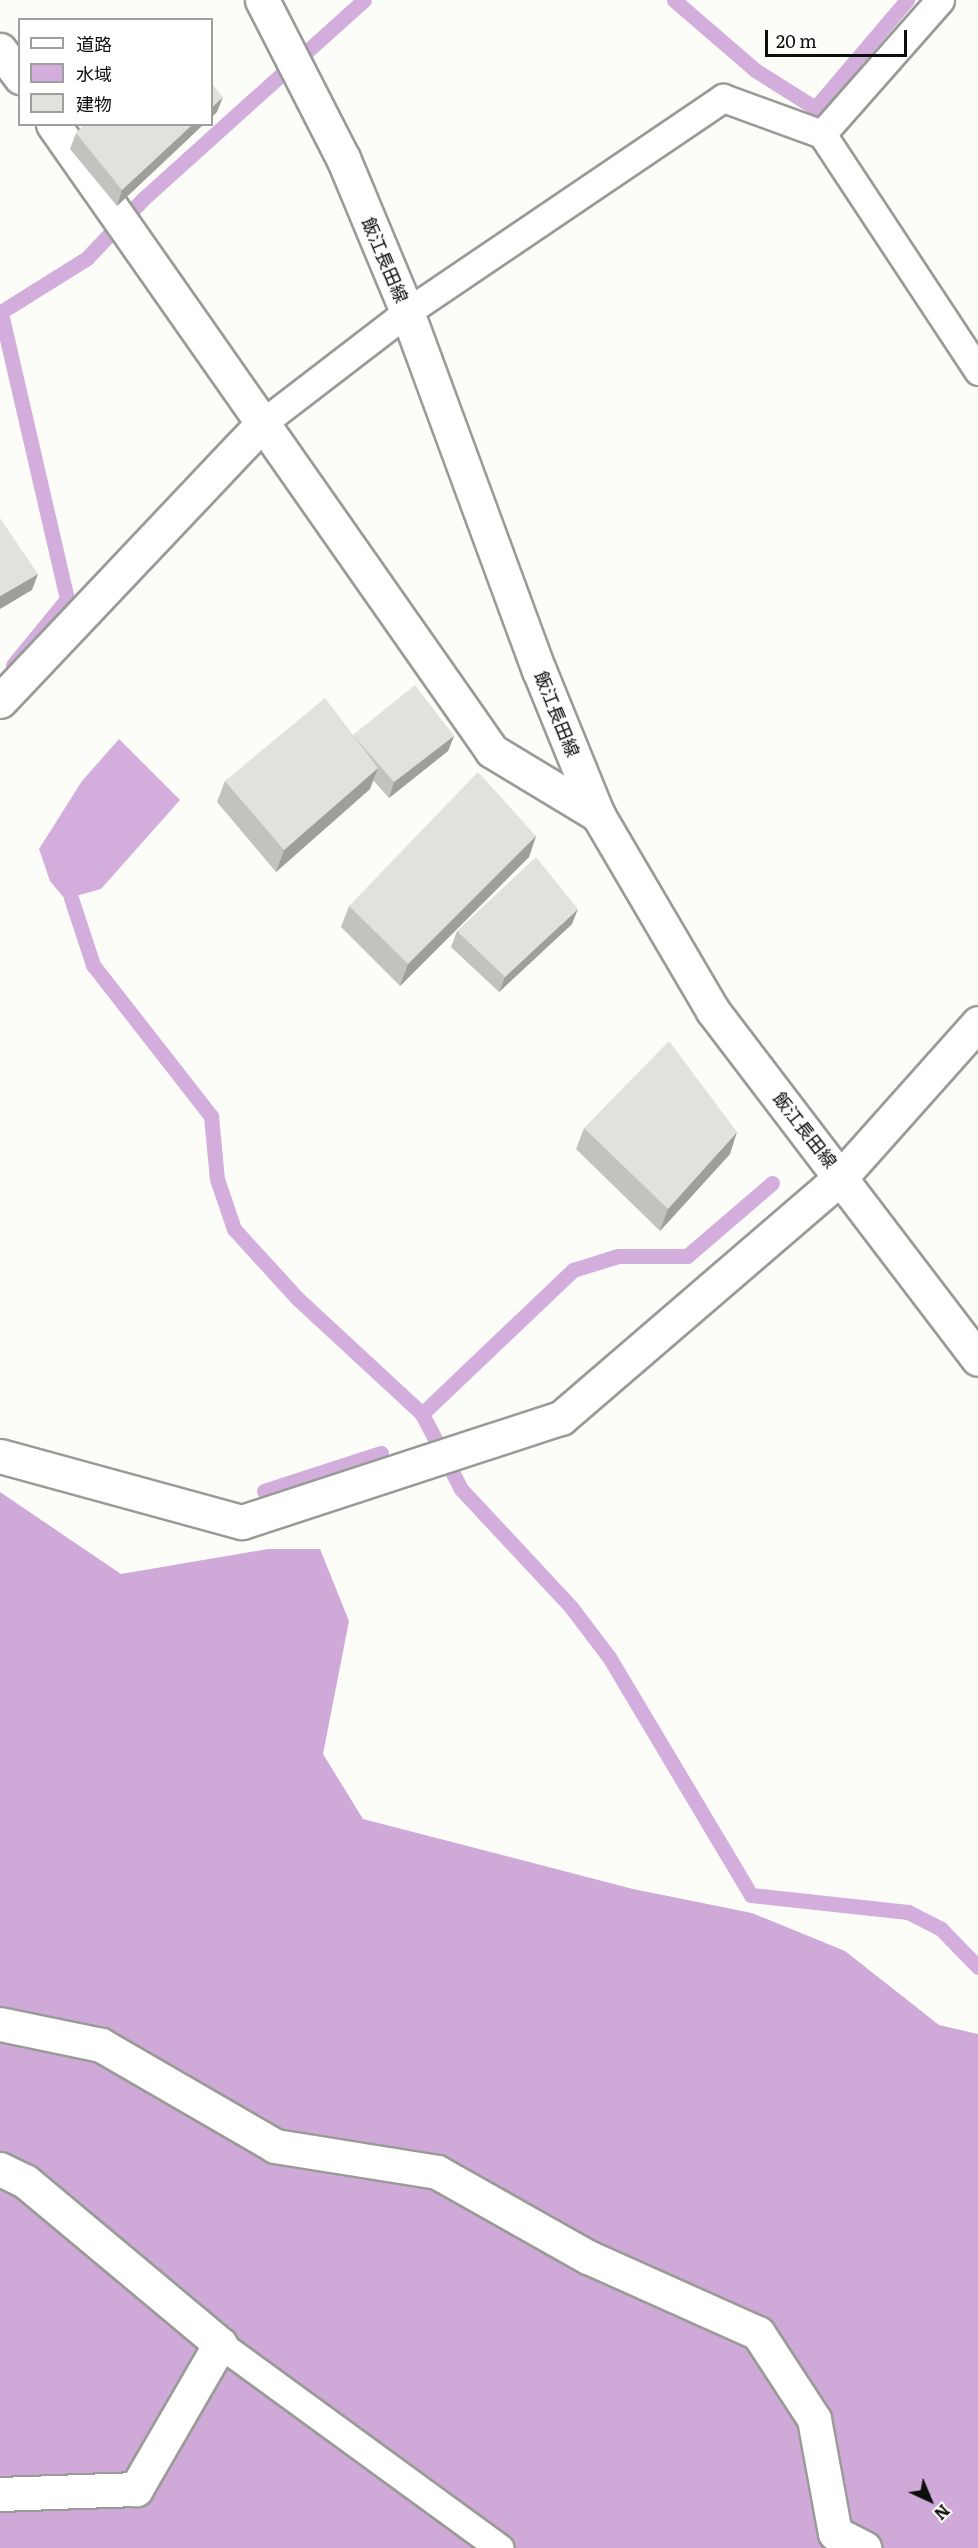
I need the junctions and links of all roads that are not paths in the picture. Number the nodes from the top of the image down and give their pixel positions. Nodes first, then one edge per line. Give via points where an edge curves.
1 (262, 0) edge
2 (940, 0) edge
3 (0, 50) edge
4 (18, 74) edge
5 (54, 126) edge
6 (822, 134) junction
7 (407, 312) junction
8 (978, 371) edge
9 (265, 421) junction
10 (0, 701) edge
11 (598, 815) junction
12 (978, 1023) edge
13 (841, 1177) junction
14 (978, 1359) edge
15 (0, 1456) edge
16 (0, 2024) edge
17 (0, 2169) edge
18 (220, 2344) junction
19 (0, 2494) edge
20 (500, 2548) edge
21 (864, 2548) edge

1 - 7 street, 飯江長田線 via 343,158
2 - 6 lane
3 - 4 street
5 - 9 street
6 - 7 lane via 723,98
6 - 8 lane
7 - 9 lane
7 - 11 street, 飯江長田線 via 539,670
9 - 10 street
9 - 11 street via 492,751
11 - 13 street, 飯江長田線 via 713,1011
12 - 13 street
13 - 14 street, 飯江長田線
13 - 15 street via 561,1418 242,1522
16 - 21 street via 101,2045 274,2146 437,2172 588,2257 758,2333 814,2420 835,2533
17 - 18 street via 25,2181
18 - 19 street via 136,2489
18 - 20 lane

